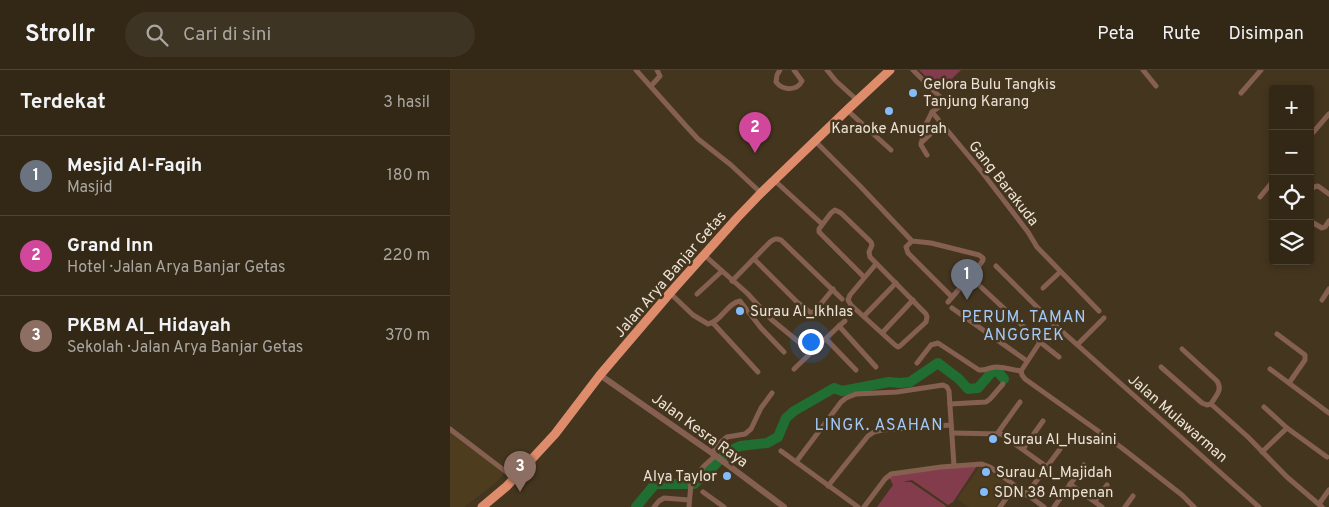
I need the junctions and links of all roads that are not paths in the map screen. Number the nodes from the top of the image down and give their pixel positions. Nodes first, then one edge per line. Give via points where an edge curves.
1 (636, 70) edge
2 (657, 70) edge
3 (780, 70) edge
4 (794, 70) edge
5 (828, 70) edge
6 (890, 70) edge
7 (913, 70) edge
8 (1143, 70) edge
9 (1261, 70) edge
10 (651, 86) junction
11 (1156, 86) dead end
12 (1241, 93) dead end
13 (856, 100) junction
14 (847, 110) junction
15 (932, 112) junction
16 (1329, 114) edge
17 (941, 124) junction
18 (1314, 131) edge
19 (922, 140) junction
20 (815, 141) junction
21 (891, 150) dead end
22 (927, 155) dead end
23 (774, 180) junction
24 (1269, 186) edge
25 (1314, 187) edge
26 (761, 193) junction
27 (1329, 194) edge
28 (1260, 196) dead end
29 (1329, 221) edge
30 (1314, 223) edge
31 (822, 224) junction
32 (912, 241) junction
33 (704, 254) junction
34 (754, 259) junction
35 (876, 264) junction
36 (996, 266) dead end
37 (722, 270) junction
38 (1060, 272) junction
39 (864, 278) junction
40 (732, 280) junction
41 (896, 283) junction
42 (980, 287) dead end
43 (1043, 288) dead end
44 (833, 289) junction
45 (1329, 289) edge
46 (670, 293) junction
47 (697, 294) dead end
48 (952, 297) junction
49 (842, 299) dead end
50 (913, 300) junction
51 (1322, 300) dead end
52 (948, 302) dead end
53 (952, 308) dead end
54 (1099, 311) dead end
55 (864, 316) junction
56 (1104, 318) dead end
57 (845, 321) dead end
58 (713, 323) junction
59 (1055, 325) junction
60 (839, 326) junction
61 (882, 333) junction
62 (1276, 334) dead end
63 (826, 339) junction
64 (1040, 342) junction
65 (1079, 346) junction
66 (1182, 349) dead end
67 (784, 352) dead end
68 (811, 352) junction
69 (1059, 357) dead end
70 (1027, 361) junction
71 (918, 363) dead end
72 (876, 367) dead end
73 (1161, 367) dead end
74 (794, 369) dead end
75 (1270, 369) dead end
76 (856, 370) dead end
77 (1021, 371) junction
78 (758, 372) dead end
79 (600, 375) junction
80 (1289, 383) junction
81 (1003, 384) dead end
82 (772, 393) dead end
83 (1020, 402) dead end
84 (950, 404) junction
85 (1211, 404) junction
86 (1264, 406) dead end
87 (1329, 413) edge
88 (1043, 421) dead end
89 (951, 425) junction
90 (450, 428) edge
91 (1288, 428) junction
92 (952, 433) junction
93 (997, 434) junction
94 (1023, 449) junction
95 (1060, 449) dead end
96 (781, 451) dead end
97 (1262, 452) junction
98 (715, 456) junction
99 (1327, 457) dead end
100 (796, 462) junction
101 (1084, 465) dead end
102 (954, 466) junction
103 (1047, 466) junction
104 (514, 478) junction
105 (1070, 484) junction
106 (1107, 485) dead end
107 (828, 486) junction
108 (1014, 486) junction
109 (1329, 490) edge
110 (703, 492) dead end
111 (1026, 495) junction
112 (1133, 496) dead end
113 (689, 500) junction
114 (1095, 502) junction
115 (1320, 506) edge
116 (482, 507) edge
117 (654, 507) edge
118 (689, 507) edge
119 (724, 507) edge
120 (784, 507) edge
121 (858, 507) edge
122 (864, 507) edge
123 (1000, 507) edge
124 (1044, 507) edge
125 (1054, 507) edge
126 (1102, 507) edge
127 (1125, 507) edge
128 (1194, 507) edge
129 (1260, 507) edge

1 - 10 street
2 - 10 street via 660,76
3 - 4 street via 776,82 788,89 802,83
5 - 13 street
6 - 13 highway, Jalan Arya Banjar Getas
7 - 15 street via 941,98 942,103
8 - 11 street
9 - 12 street
10 - 26 street via 698,139
13 - 14 highway, Jalan Arya Banjar Getas
14 - 20 highway, Jalan Arya Banjar Getas
14 - 21 street
15 - 17 street, Gang Barakuda
15 - 19 street
16 - 18 street
17 - 19 street
17 - 38 street, Gang Barakuda
19 - 22 street via 921,145
20 - 23 highway, Jalan Arya Banjar Getas
20 - 32 street
23 - 26 highway, Jalan Arya Banjar Getas
23 - 31 street
24 - 28 street
25 - 27 street via 1318,186
26 - 33 highway, Jalan Arya Banjar Getas
29 - 30 street via 1322,228
31 - 35 street via 834,211 841,213 871,242 869,255
31 - 39 street via 820,234
32 - 48 street via 906,247 908,253
32 - 48 street via 983,258
33 - 37 street
33 - 46 highway, Jalan Arya Banjar Getas
34 - 40 street
34 - 44 street via 770,242 781,240
34 - 44 street via 812,313
35 - 39 street
35 - 41 street
36 - 59 street, Jalan Mulawarman
37 - 40 street
37 - 47 street
38 - 43 street
38 - 54 street, Gang Barakuda
39 - 55 street via 848,300
40 - 68 street via 772,320
41 - 50 street
41 - 55 street
42 - 64 street
44 - 49 street
45 - 51 street
46 - 58 street via 699,319
46 - 79 highway, Jalan Arya Banjar Getas
48 - 52 street
50 - 61 street
50 - 61 street via 925,312 927,320 900,346
53 - 70 street
55 - 61 street
56 - 65 street
57 - 60 street
58 - 67 street via 740,301
58 - 78 street
59 - 64 street
59 - 65 street, Jalan Mulawarman
60 - 63 street
60 - 72 street
62 - 80 street via 1305,355
63 - 68 street
63 - 76 street
64 - 69 street
64 - 70 street
65 - 129 street, Jalan Mulawarman
66 - 85 street via 1220,386
68 - 74 street
70 - 77 street
71 - 77 street via 931,345 938,344 979,370 1000,367
73 - 85 street via 1202,403
75 - 80 street
77 - 128 street via 1024,379 1122,448
79 - 98 street, Jalan Kesra Raya
79 - 104 highway, Jalan Arya Banjar Getas via 555,434
80 - 87 street
81 - 84 street via 986,402
82 - 98 street via 761,408 755,425 745,434 727,437 720,443
83 - 93 street
84 - 89 street
84 - 100 street via 949,390 944,386 849,396
85 - 97 street
86 - 91 street
88 - 94 street
89 - 92 street
89 - 107 street via 882,430 871,434
90 - 104 street
91 - 97 street
91 - 99 street
92 - 93 street
92 - 102 street
93 - 94 street
94 - 103 street
95 - 103 street
96 - 100 street
97 - 115 street
98 - 113 street via 692,481
98 - 120 street, Jalan Kesra Raya
100 - 107 street
101 - 105 street
102 - 108 street via 982,464
102 - 122 street via 890,474
103 - 111 street
104 - 116 highway, Jalan Arya Banjar Getas
105 - 114 street
105 - 125 street
106 - 114 street
107 - 121 street
108 - 111 street
108 - 123 street
109 - 115 street
110 - 119 street
111 - 124 street
112 - 127 street
113 - 117 street via 664,498
113 - 118 street
114 - 126 street

